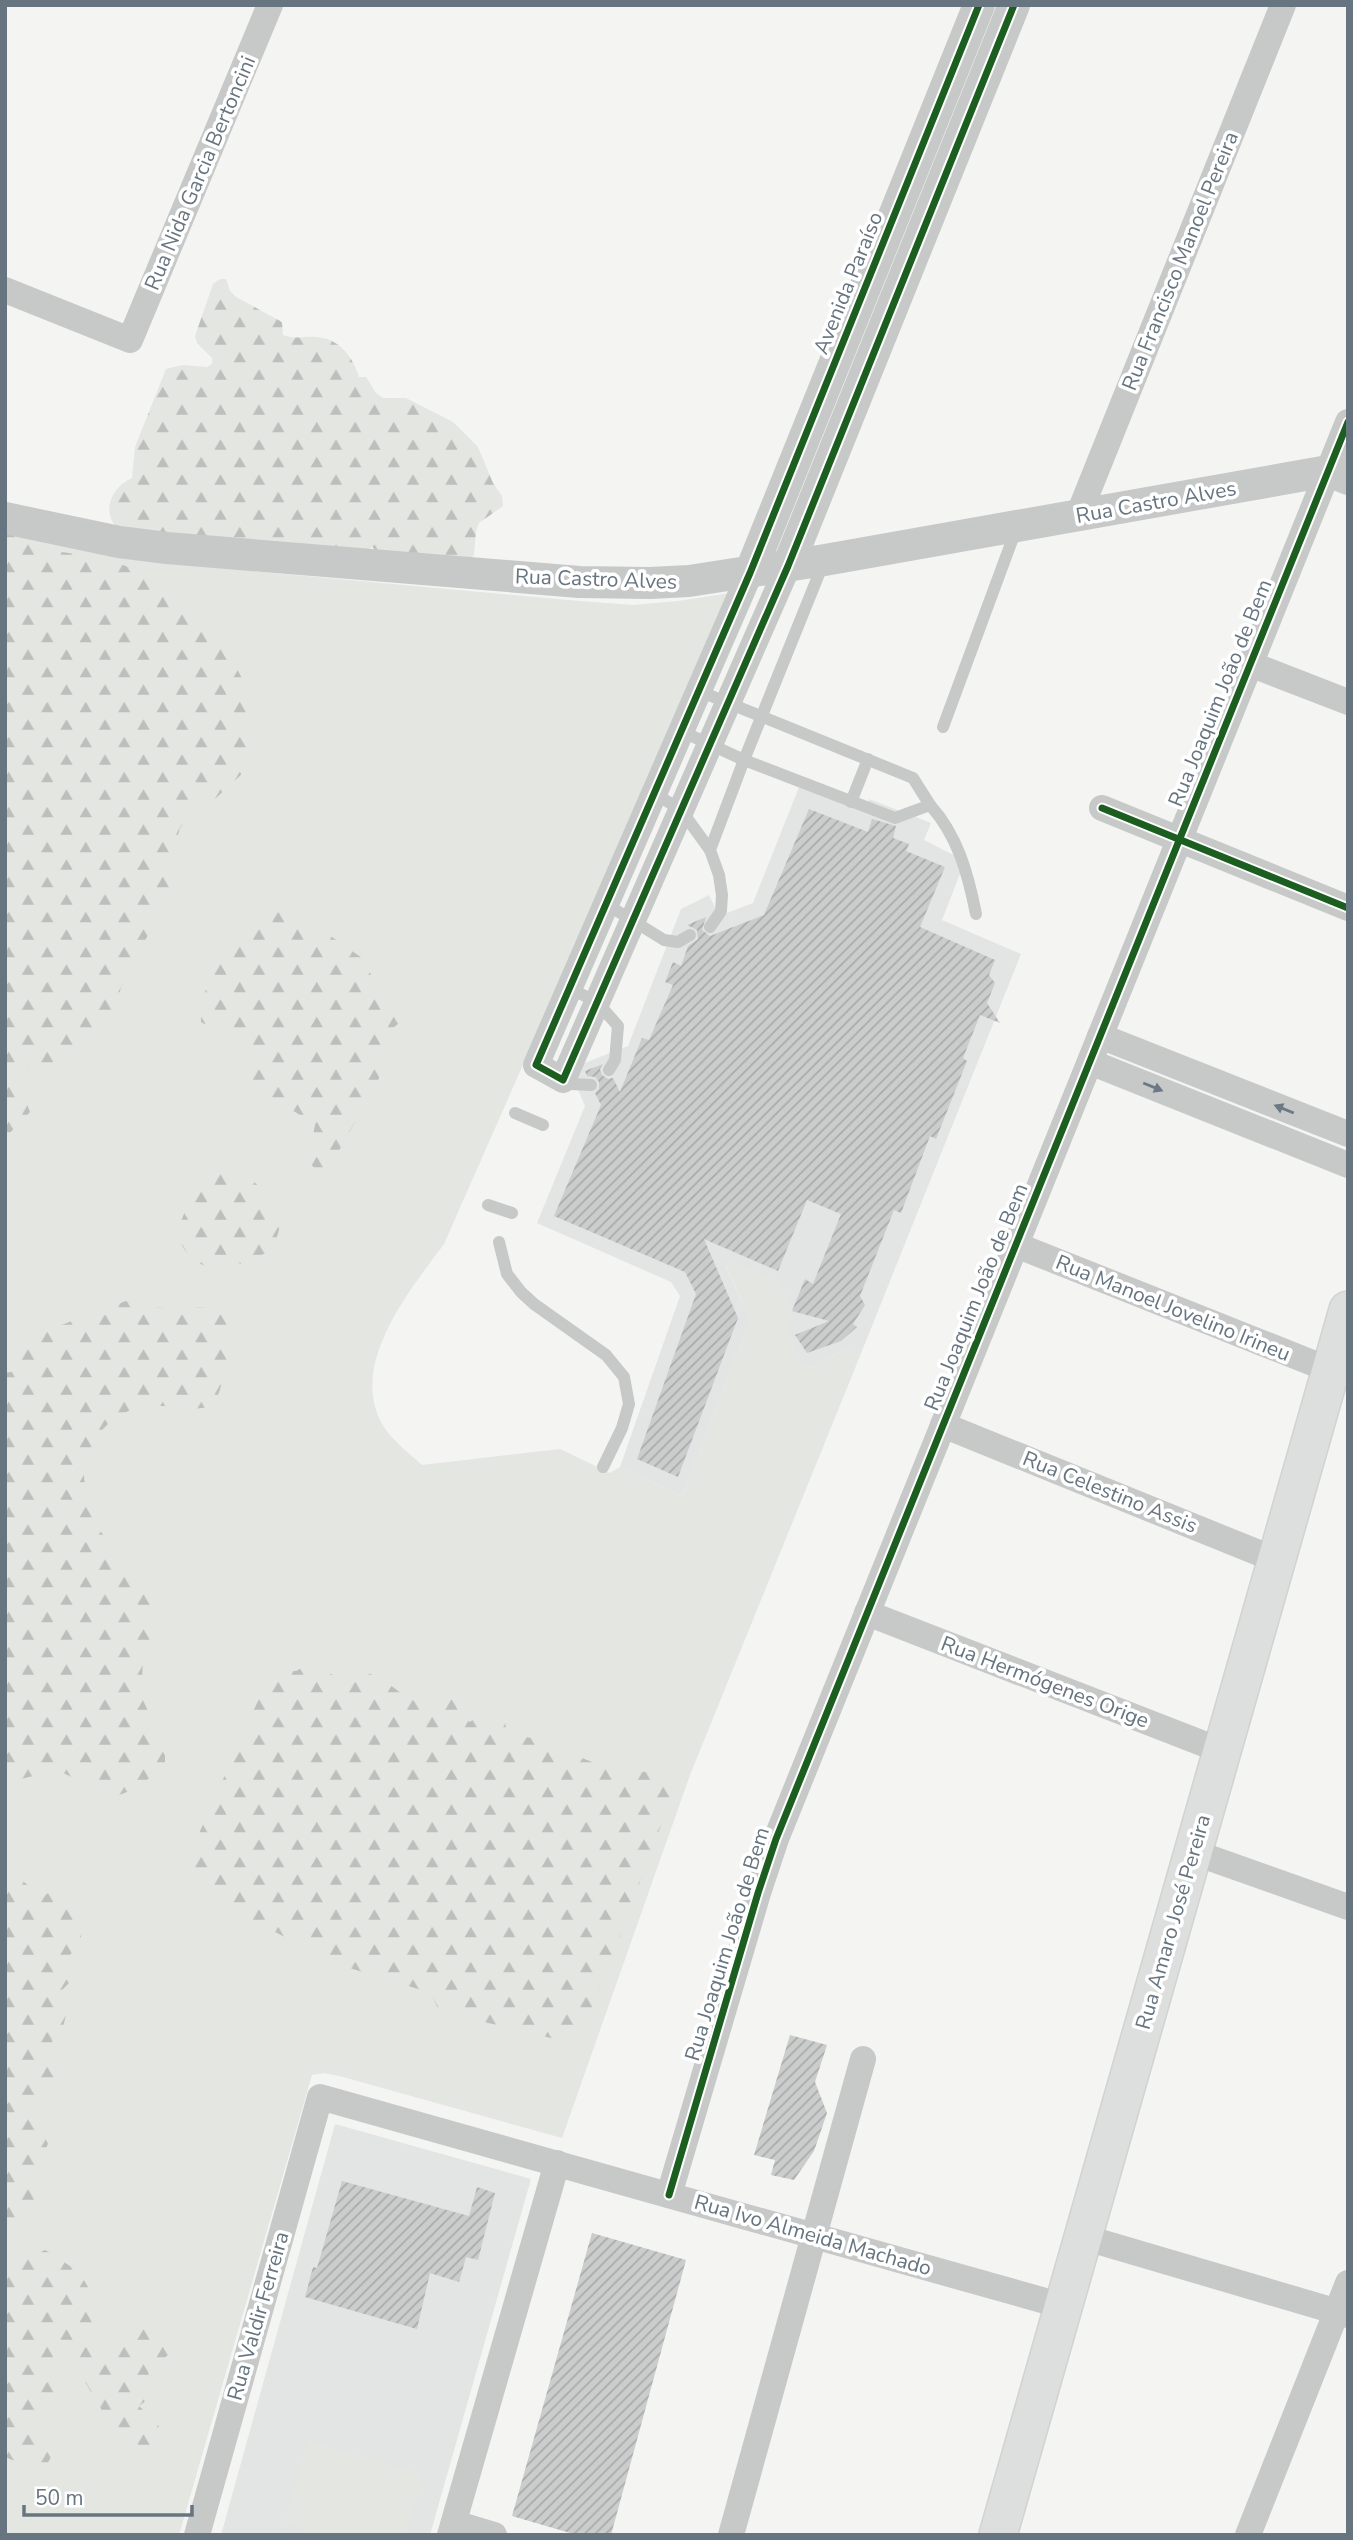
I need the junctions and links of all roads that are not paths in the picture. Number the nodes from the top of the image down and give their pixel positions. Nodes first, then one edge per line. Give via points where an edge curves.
1 (270, 5) edge
2 (979, 5) edge
3 (1014, 5) edge
4 (1283, 5) edge
5 (5, 290) edge
6 (1348, 422) edge
7 (1338, 475) edge
8 (1078, 516) junction
9 (5, 518) edge
10 (1018, 527) junction
11 (825, 560) junction
12 (788, 566) junction
13 (750, 573) junction
14 (1250, 664) junction
15 (699, 691) junction
16 (1348, 702) edge
17 (728, 704) junction
18 (761, 718) junction
19 (943, 727) dead end
20 (681, 731) junction
21 (710, 743) junction
22 (868, 759) junction
23 (744, 760) junction
24 (654, 793) junction
25 (851, 802) junction
26 (930, 805) junction
27 (1102, 808) dead end
28 (681, 810) junction
29 (1180, 840) junction
30 (710, 850) junction
31 (606, 904) junction
32 (1348, 908) edge
33 (976, 914) dead end
34 (633, 920) junction
35 (710, 927) dead end
36 (690, 935) dead end
37 (569, 988) junction
38 (597, 1002) junction
39 (1100, 1036) junction
40 (1090, 1062) junction
41 (609, 1070) dead end
42 (563, 1080) junction
43 (591, 1084) dead end
44 (515, 1113) dead end
45 (543, 1125) dead end
46 (1348, 1135) edge
47 (1348, 1165) edge
48 (488, 1206) dead end
49 (512, 1213) dead end
50 (499, 1242) dead end
51 (1016, 1245) junction
52 (1348, 1310) edge
53 (1330, 1370) junction
54 (943, 1425) junction
55 (603, 1467) dead end
56 (1276, 1560) junction
57 (867, 1613) junction
58 (1222, 1751) junction
59 (1193, 1852) junction
60 (1348, 1907) edge
61 (863, 2059) dead end
62 (320, 2097) joint
63 (557, 2163) junction
64 (669, 2195) junction
65 (814, 2235) junction
66 (1083, 2237) junction
67 (1348, 2283) edge
68 (1063, 2306) junction
69 (1342, 2313) edge
70 (452, 2529) edge
71 (1254, 2533) edge
72 (197, 2535) edge
73 (494, 2535) edge
74 (731, 2535) edge
75 (998, 2535) edge

1 - 5 street, Rua Nida Garcia Bertoncini via 130,340
2 - 13 street, Avenida Paraíso
3 - 12 street
4 - 8 street, Rua Francisco Manoel Pereira
6 - 7 street, Rua Joaquim João de Bem
7 - 8 street, Rua Castro Alves
7 - 14 street, Rua Joaquim João de Bem
8 - 10 street, Rua Castro Alves
9 - 13 street, Rua Castro Alves via 167,548 579,582 689,581
10 - 11 street, Rua Castro Alves
10 - 19 lane
11 - 12 street, Rua Castro Alves
11 - 18 lane
12 - 13 street, Rua Castro Alves
12 - 17 street
13 - 15 street
14 - 16 street
14 - 29 street, Rua Joaquim João de Bem
15 - 17 lane
15 - 20 street
17 - 18 lane
17 - 21 street
18 - 22 lane
18 - 23 lane
20 - 21 lane
20 - 24 street
21 - 23 lane
21 - 28 street
22 - 25 lane
22 - 26 lane via 913,778
23 - 25 lane
23 - 30 lane
24 - 28 lane
24 - 31 street
25 - 26 lane via 895,818
26 - 33 lane via 944,820 958,849
27 - 29 street
28 - 30 lane
28 - 34 street
29 - 32 street
29 - 39 street, Rua Joaquim João de Bem
30 - 35 lane via 722,895 721,911
31 - 34 lane
31 - 37 street
34 - 36 lane via 664,940 678,942
34 - 38 street
37 - 38 lane
37 - 42 street via 536,1065
38 - 41 lane via 618,1026 615,1060
38 - 42 street
39 - 40 street, Rua Joaquim João de Bem
46 -> 39 street
40 -> 47 street
40 - 51 street, Rua Joaquim João de Bem
42 - 43 lane
44 - 45 lane
48 - 49 lane
50 - 55 lane via 507,1274 521,1292 606,1355 624,1377 629,1404
51 - 53 street, Rua Manoel Jovelino Irineu
51 - 54 street, Rua Joaquim João de Bem
52 - 53 main road, Rua Amaro José Pereira
53 - 56 main road, Rua Amaro José Pereira
54 - 56 street, Rua Celestino Assis
54 - 57 street, Rua Joaquim João de Bem
56 - 58 main road, Rua Amaro José Pereira
57 - 58 street, Rua Hermógenes Orige
57 - 64 street, Rua Joaquim João de Bem via 761,1882
58 - 59 main road, Rua Amaro José Pereira
59 - 60 street
59 - 66 main road, Rua Amaro José Pereira
61 - 65 street
62 - 63 street, Rua Ivo Almeida Machado
62 - 72 street, Rua Valdir Ferreira
63 - 64 street, Rua Ivo Almeida Machado
63 - 70 street
64 - 65 street, Rua Ivo Almeida Machado
65 - 68 street, Rua Ivo Almeida Machado
65 - 74 street
66 - 68 main road, Rua Amaro José Pereira
66 - 69 street
67 - 69 street
68 - 75 main road, Rua Amaro José Pereira
69 - 71 street
70 - 73 street

